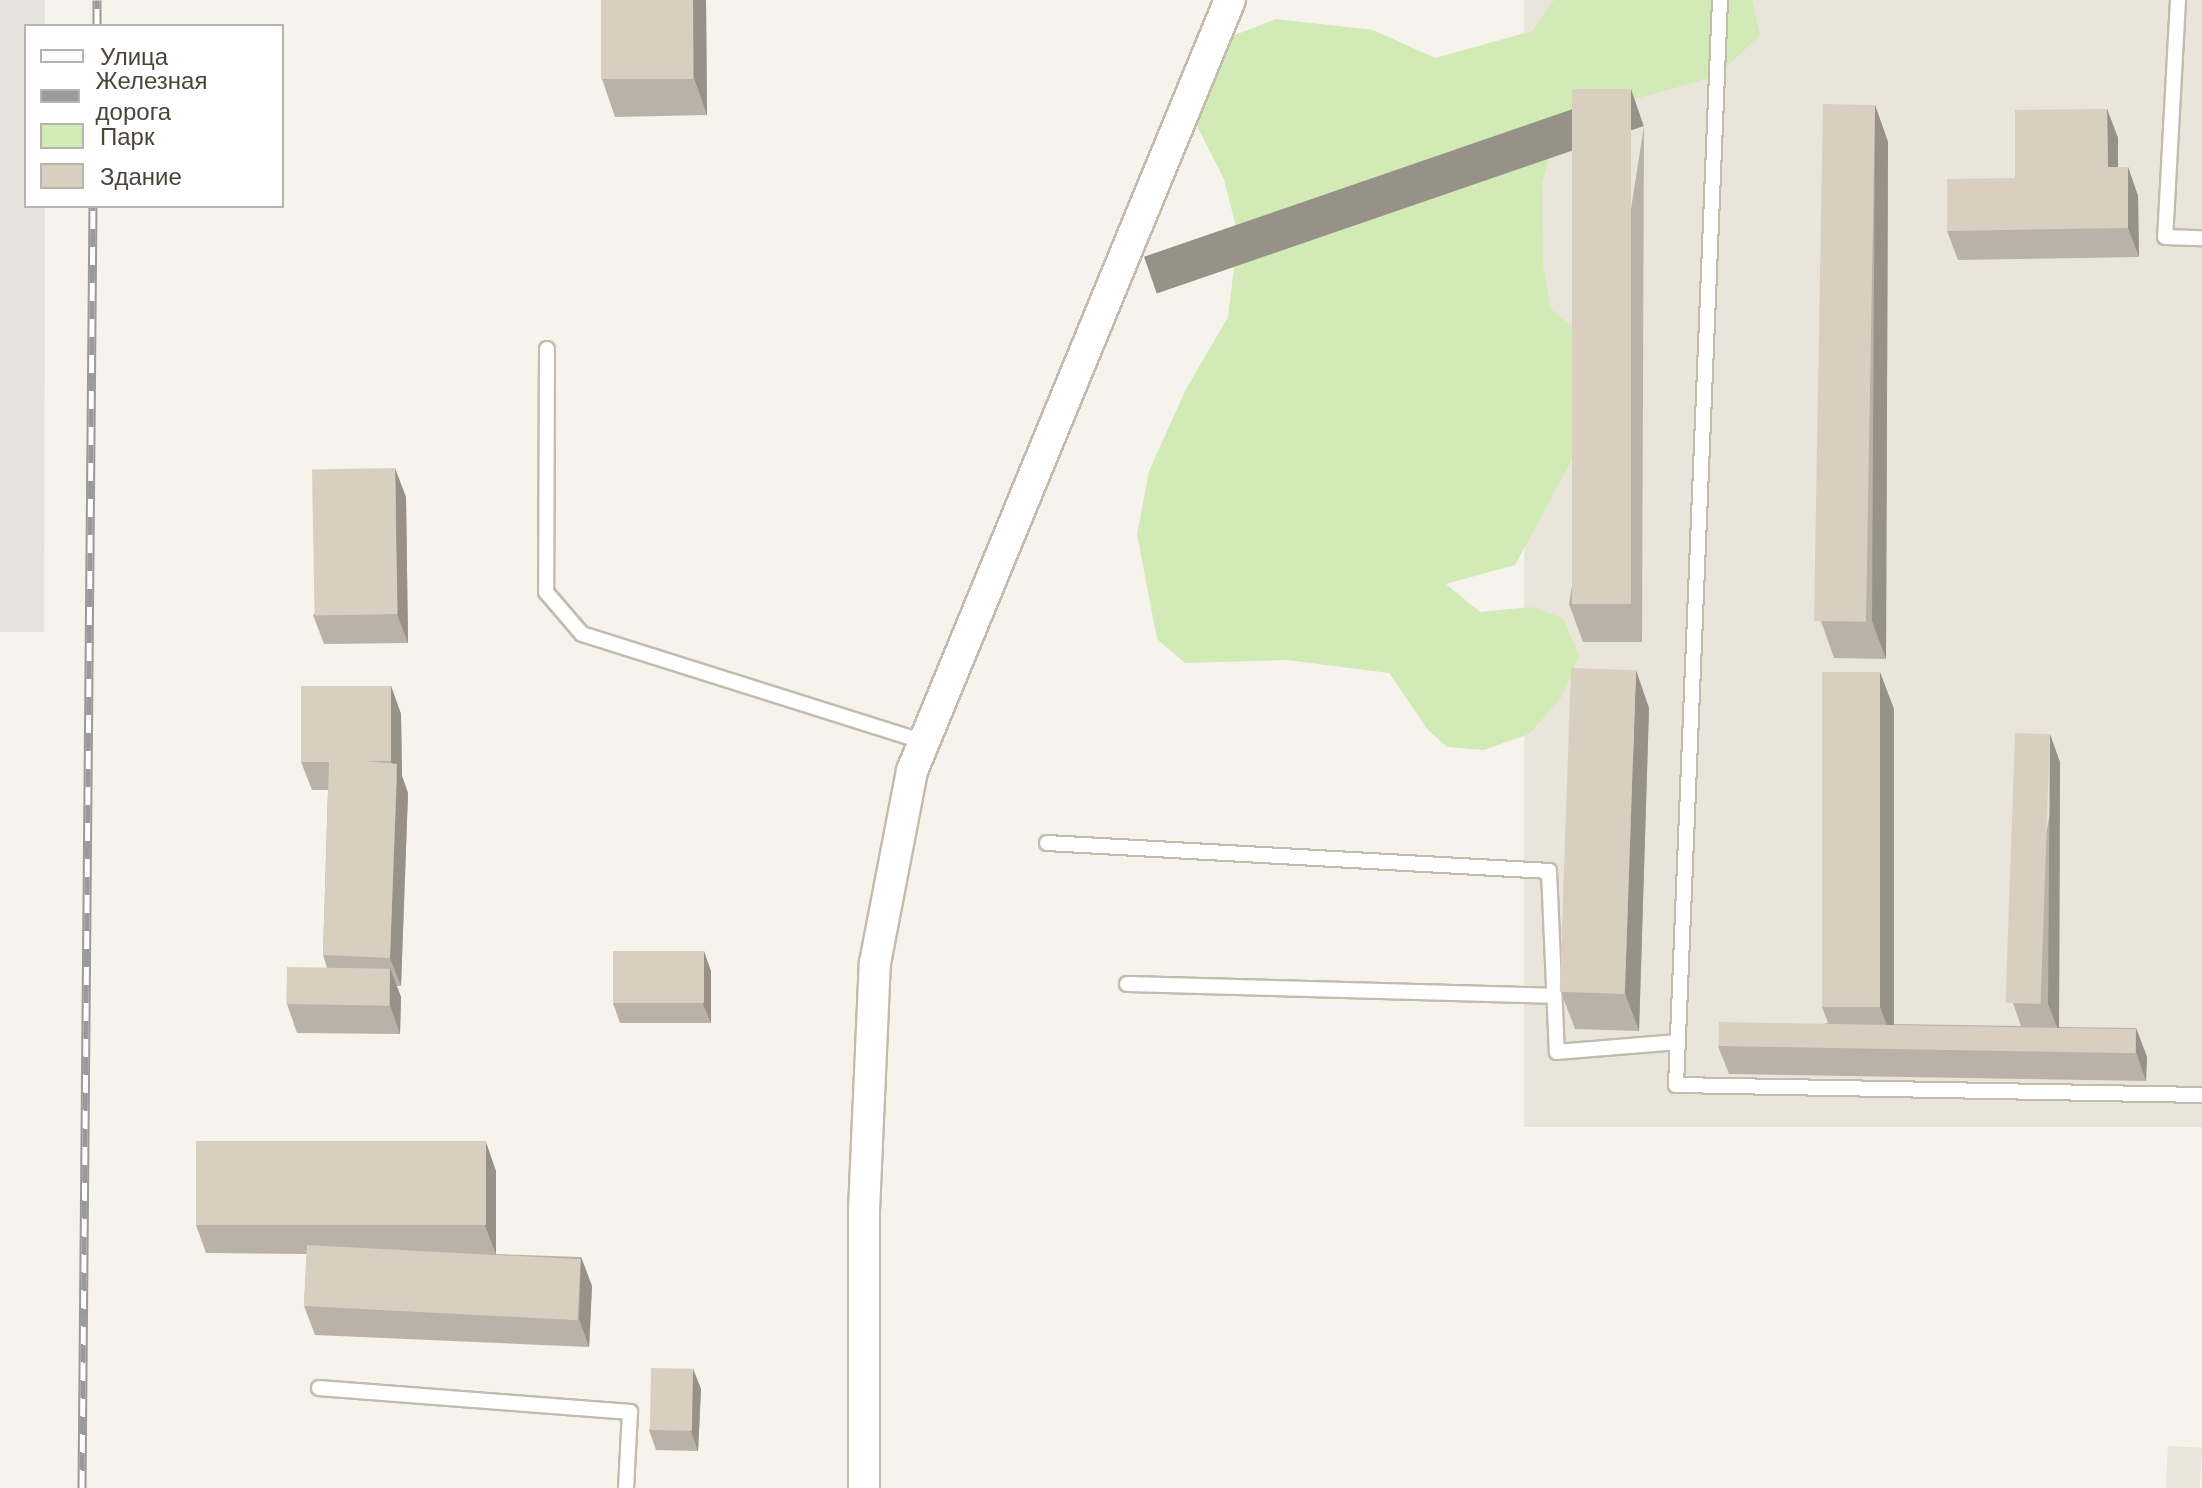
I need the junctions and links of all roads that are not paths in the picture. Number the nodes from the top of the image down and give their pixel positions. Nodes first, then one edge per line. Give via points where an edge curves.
1 (1230, 0) edge
2 (1720, 0) edge
3 (2178, 0) edge
4 (2202, 238) edge
5 (547, 349) dead end
6 (925, 742) junction
7 (1047, 843) dead end
8 (1127, 984) dead end
9 (1554, 996) junction
10 (1678, 1042) junction
11 (2202, 1095) edge
12 (319, 1388) dead end
13 (626, 1488) edge
14 (864, 1488) edge

1 - 6 street
2 - 10 lane
3 - 4 lane via 2165,237
5 - 6 lane via 546,592 582,634
6 - 14 street via 912,771 875,963 864,1211
7 - 9 lane via 1549,871
8 - 9 lane
9 - 10 lane via 1557,1052
10 - 11 lane via 1676,1085
12 - 13 lane via 630,1412

